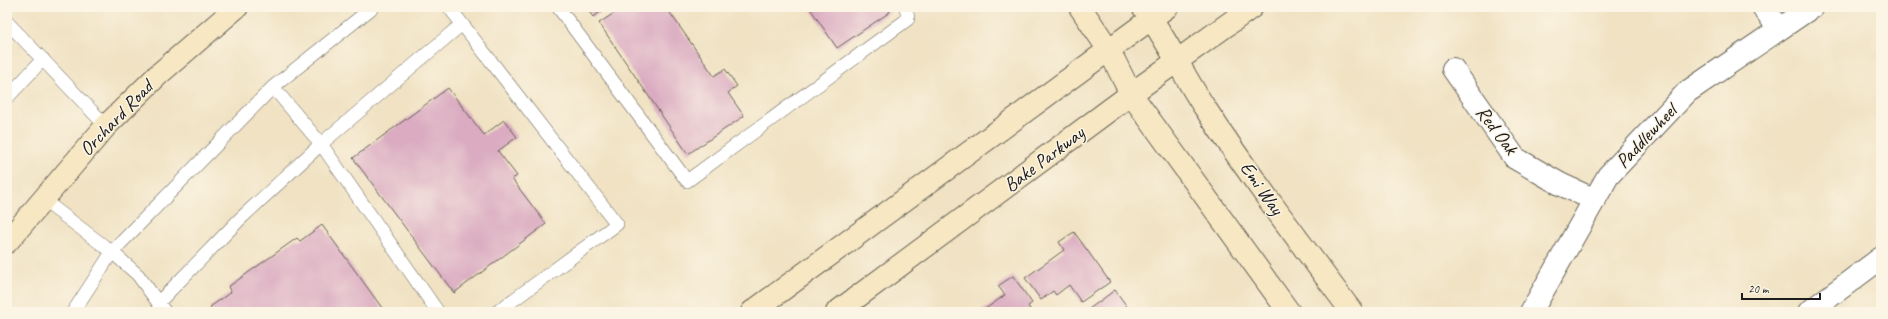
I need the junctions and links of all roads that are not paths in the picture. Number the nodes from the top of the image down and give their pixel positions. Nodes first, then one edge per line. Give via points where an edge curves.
1 (237, 7) edge
2 (373, 7) edge
3 (449, 7) edge
4 (558, 7) edge
5 (906, 7) edge
6 (1080, 7) edge
7 (1252, 7) edge
8 (1763, 7) edge
9 (1812, 7) edge
10 (1154, 11) edge
11 (7, 22) edge
12 (462, 24) junction
13 (1779, 29) junction
14 (1109, 50) junction
15 (43, 59) junction
16 (1178, 60) junction
17 (1452, 69) dead end
18 (273, 87) junction
19 (1130, 94) junction
20 (7, 98) edge
21 (106, 126) junction
22 (321, 144) junction
23 (42, 199) junction
24 (1595, 200) junction
25 (7, 242) edge
26 (112, 252) junction
27 (1881, 258) edge
28 (161, 308) edge
29 (73, 312) edge
30 (438, 312) edge
31 (497, 312) edge
32 (752, 312) edge
33 (837, 312) edge
34 (1289, 312) edge
35 (1352, 312) edge
36 (1531, 312) edge
37 (1809, 312) edge

1 - 21 street, Orchard Road via 159,74
2 - 18 lane
3 - 12 lane
4 - 5 lane via 687,181 908,19
6 - 14 street
7 - 16 street, Bake Parkway
8 - 13 street
9 - 13 street, Paddlewheel
10 - 14 street
10 - 16 street, Emi Way
11 - 15 lane
12 - 22 lane
12 - 31 lane via 617,224
13 - 24 street, Paddlewheel via 1687,92 1608,176
14 - 19 street
14 - 32 street
15 - 20 lane
15 - 21 lane
16 - 19 street, Bake Parkway
16 - 35 street, Emi Way via 1204,107
17 - 24 street, Red Oak via 1515,158 1560,184
18 - 22 lane
18 - 26 lane
19 - 33 street, Bake Parkway
19 - 34 street
21 - 23 street, Orchard Road
22 - 28 lane via 240,219
22 - 30 lane
23 - 25 street, Orchard Road
23 - 26 lane
24 - 36 street, Paddlewheel
26 - 28 lane via 138,276
26 - 29 lane
27 - 37 street

